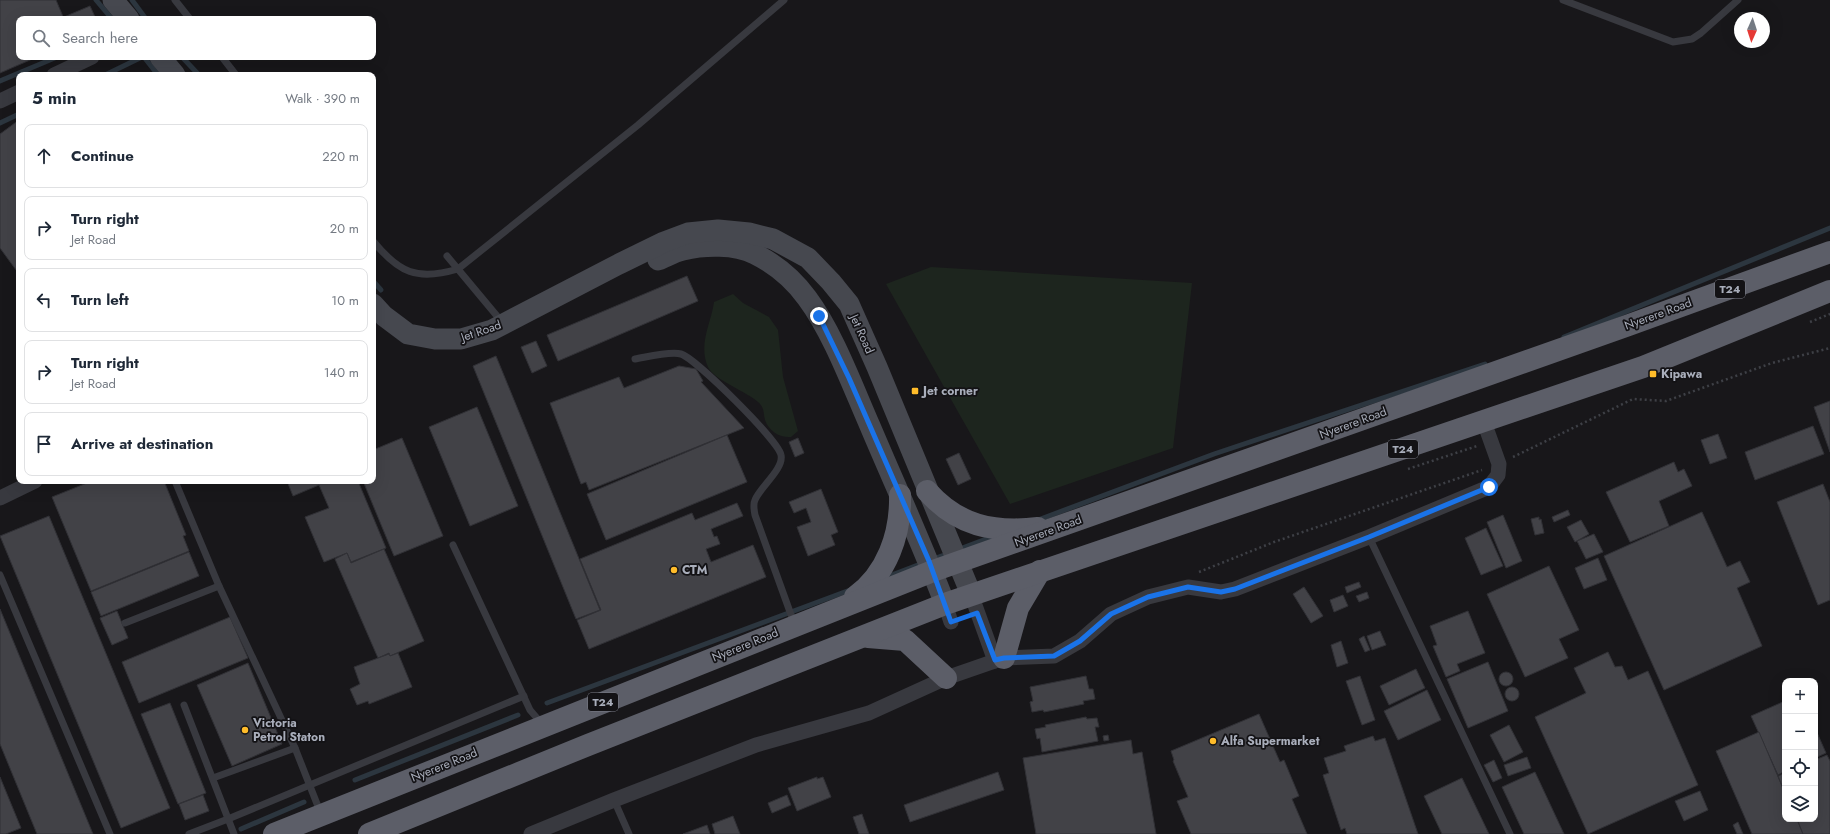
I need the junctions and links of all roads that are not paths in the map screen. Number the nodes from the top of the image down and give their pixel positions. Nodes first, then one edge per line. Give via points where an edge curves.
1 (113, 0) edge
2 (175, 0) edge
3 (784, 0) edge
4 (1563, 0) edge
5 (1738, 0) edge
6 (126, 16) edge
7 (188, 16) edge
8 (86, 60) edge
9 (163, 60) edge
10 (224, 60) edge
11 (60, 72) edge
12 (173, 72) edge
13 (234, 72) edge
14 (16, 93) edge
15 (0, 101) edge
16 (376, 245) edge
17 (1830, 252) edge
18 (447, 256) dead end
19 (458, 269) junction
20 (569, 291) junction
21 (1830, 292) edge
22 (377, 314) edge
23 (504, 323) junction
24 (635, 359) dead end
25 (1487, 432) junction
26 (30, 484) edge
27 (176, 484) edge
28 (927, 491) junction
29 (900, 495) junction
30 (0, 498) edge
31 (1064, 525) junction
32 (1369, 537) junction
33 (453, 545) dead end
34 (958, 563) junction
35 (1040, 571) junction
36 (933, 572) junction
37 (0, 575) edge
38 (219, 586) junction
39 (971, 594) junction
40 (837, 608) junction
41 (948, 613) junction
42 (125, 623) dead end
43 (795, 625) junction
44 (861, 637) junction
45 (999, 659) junction
46 (946, 678) junction
47 (524, 696) junction
48 (184, 706) dead end
49 (543, 726) junction
50 (295, 748) junction
51 (213, 778) junction
52 (309, 784) junction
53 (614, 800) junction
54 (321, 814) junction
55 (228, 819) junction
56 (110, 834) edge
57 (189, 834) edge
58 (234, 834) edge
59 (274, 834) edge
60 (369, 834) edge
61 (531, 834) edge
62 (629, 834) edge
63 (1510, 834) edge

1 - 6 main road
2 - 7 lane
3 - 19 lane via 638,124
4 - 5 lane via 1673,42 1692,39
8 - 11 street
9 - 12 main road
10 - 13 lane
14 - 15 street
16 - 19 lane via 388,259 399,267 413,272 440,274
17 - 31 highway, Nyerere Road / T24
18 - 19 lane
19 - 23 lane
20 - 23 main road, Jet Road
20 - 28 main road, Jet Road via 664,242 688,233 718,230 749,232 773,239 808,258 848,304 877,367
20 - 29 main road, Jet Road via 610,280 683,250 716,246 754,253 789,276 819,316
21 - 25 highway, T24
22 - 23 main road, Jet Road via 408,334 435,339 461,339 492,330
24 - 43 lane via 682,354 700,366 765,432 780,452 781,461 756,498 755,515
25 - 32 street via 1499,464 1498,476 1489,487
25 - 35 highway, T24
26 - 30 street
27 - 38 lane
28 - 31 highway via 940,505 958,517 980,526 1030,529
28 - 34 main road, Jet Road
29 - 36 main road, Jet Road
29 - 40 highway via 895,539 878,575 864,591
31 - 34 highway, Nyerere Road / T24
32 - 45 street via 1235,589 1221,592 1188,587 1148,597 1111,614 1080,641 1054,656
32 - 63 lane
33 - 47 lane
34 - 36 highway, Nyerere Road / T24
34 - 39 main road, Jet Road
35 - 39 highway, T24
35 - 45 highway via 1018,608
36 - 40 highway, Nyerere Road / T24
36 - 41 main road, Jet Road
37 - 56 lane
38 - 42 lane
38 - 50 lane
39 - 41 highway, T24
39 - 45 street, Jet Road
40 - 43 highway, Nyerere Road / T24
41 - 44 highway, T24
43 - 49 highway, Nyerere Road / T24
44 - 46 highway via 905,640
44 - 60 highway, T24
45 - 46 street
46 - 53 street via 869,713 756,745
47 - 49 lane via 530,710
47 - 52 lane
48 - 51 lane
49 - 54 highway, Nyerere Road / T24
50 - 51 lane
50 - 52 lane
51 - 55 lane
52 - 54 lane
52 - 55 lane
53 - 61 street
53 - 62 lane
54 - 59 highway, Nyerere Road / T24
55 - 57 lane
55 - 58 lane

